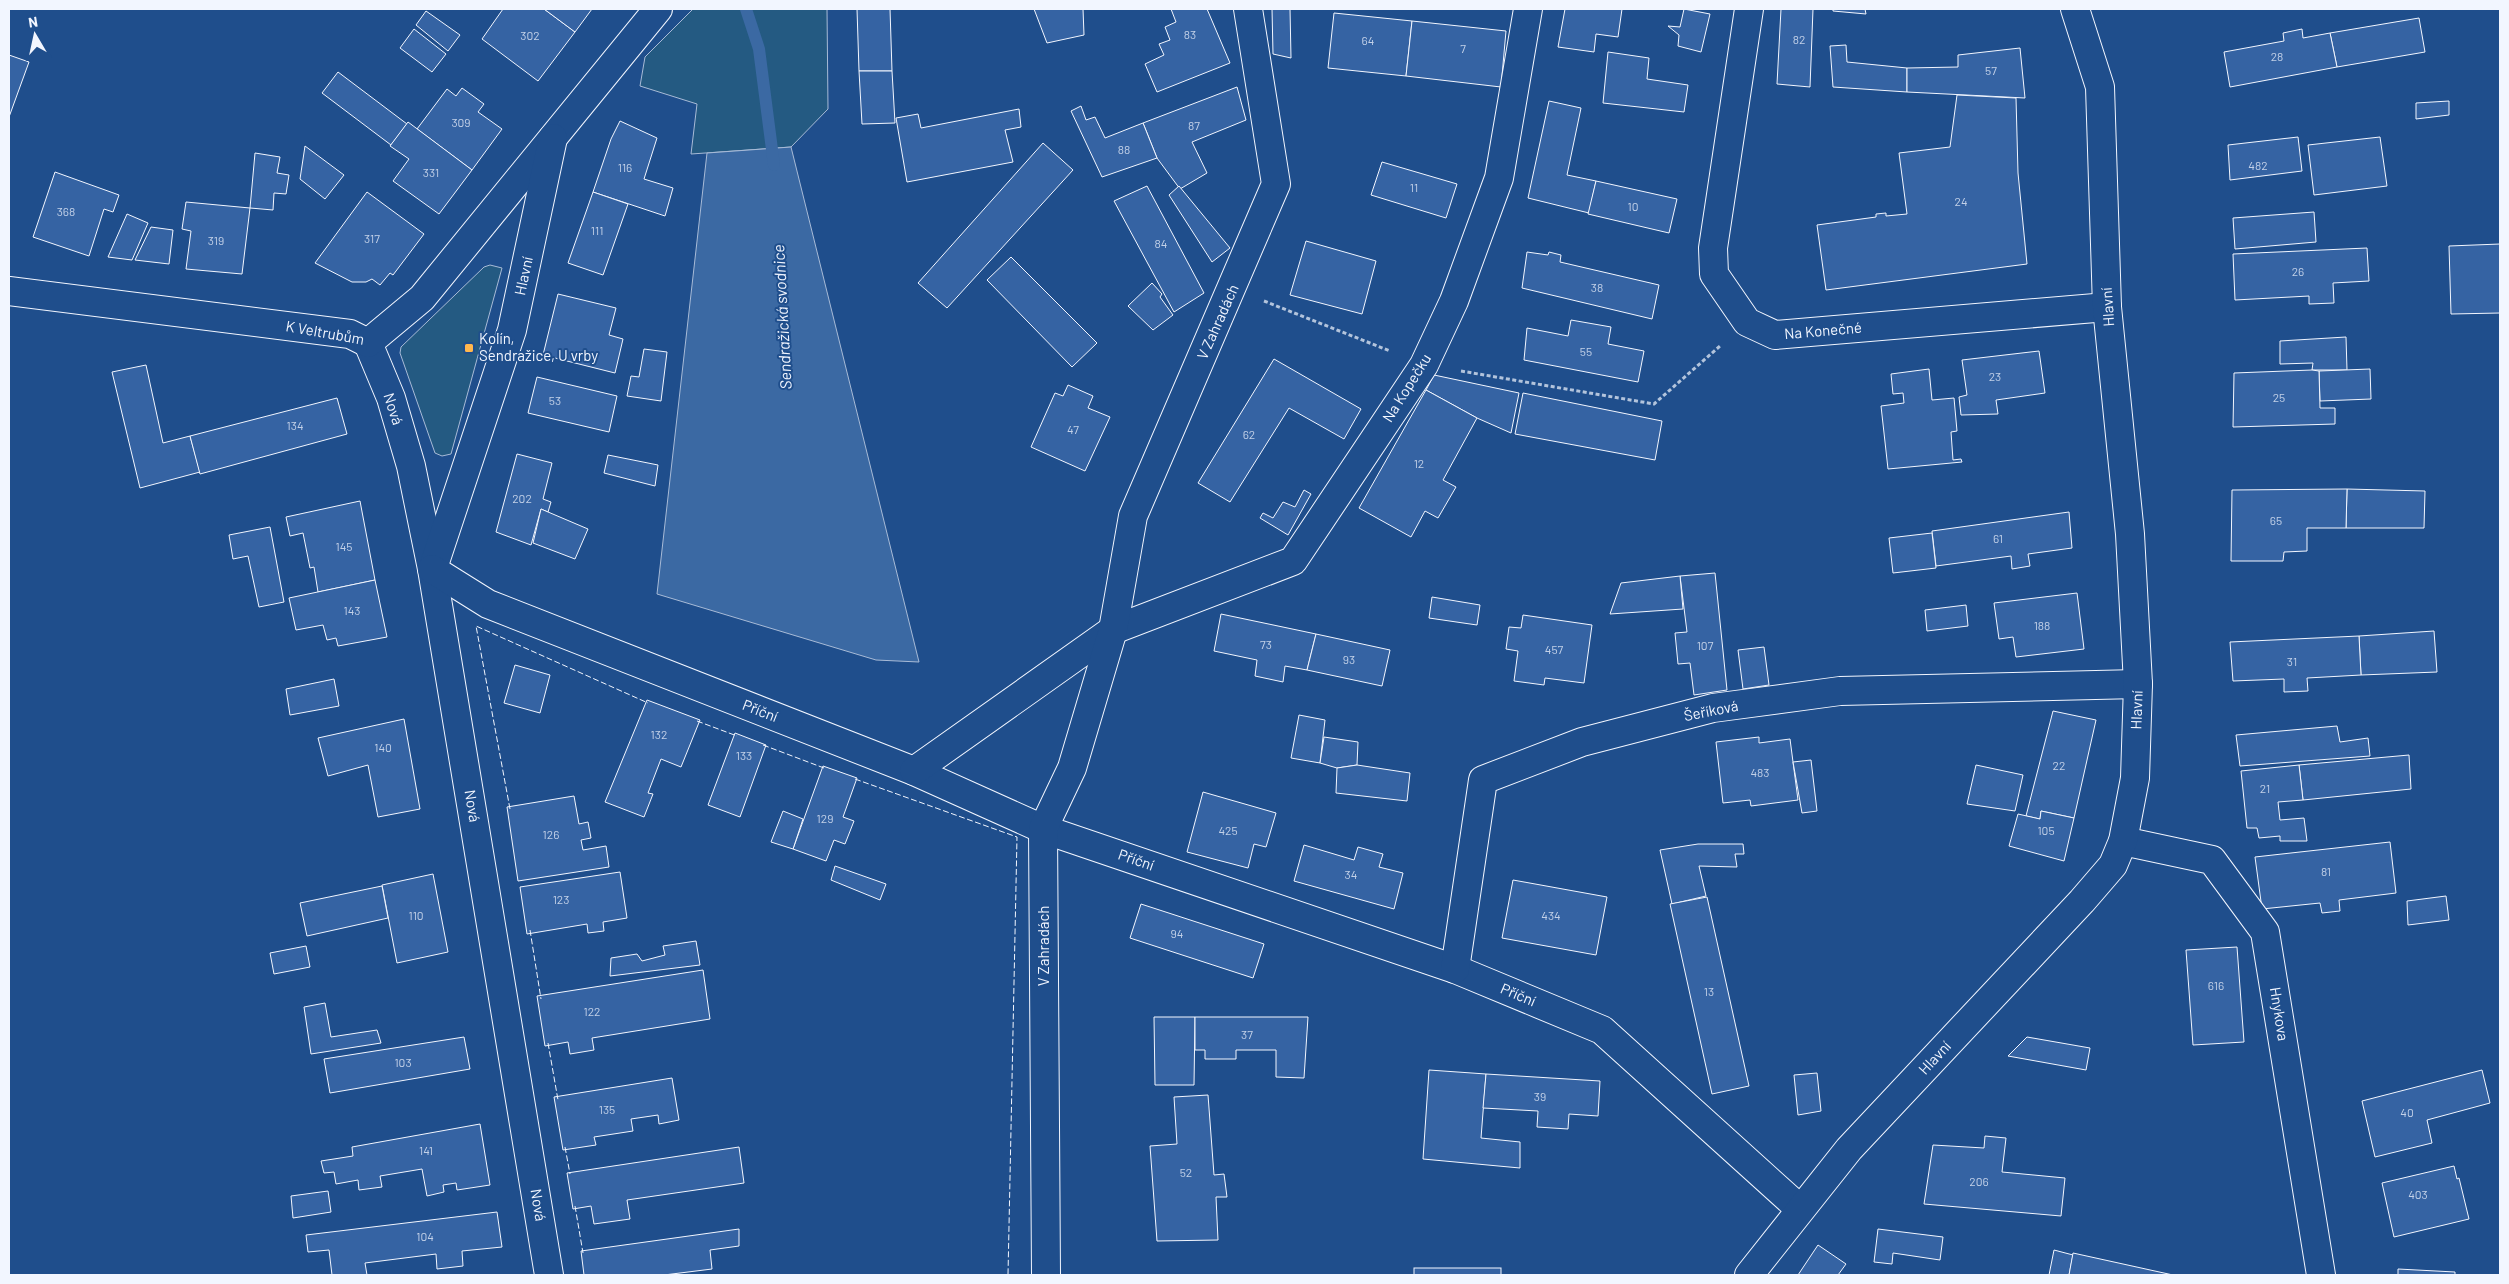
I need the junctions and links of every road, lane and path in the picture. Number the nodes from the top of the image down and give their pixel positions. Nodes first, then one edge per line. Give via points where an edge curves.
1 (658, 9) edge
2 (1248, 9) edge
3 (1528, 9) edge
4 (1749, 9) edge
5 (2075, 9) edge
6 (553, 138) junction
7 (1233, 289) junction
8 (9, 291) edge
9 (2108, 307) junction
10 (1747, 322) junction
11 (368, 343) junction
12 (1424, 365) junction
13 (432, 569) junction
14 (1113, 630) junction
15 (2138, 684) junction
16 (914, 771) junction
17 (1043, 829) junction
18 (2123, 841) junction
19 (1455, 968) junction
20 (1800, 1208) junction
21 (550, 1275) edge
22 (1046, 1275) edge
23 (1749, 1275) edge
24 (2321, 1275) edge

1 - 6 street, Hlavní
2 - 7 street, V Zahradách via 1276,184
3 - 12 street, Na Kopečku via 1499,178 1454,301
4 - 10 street via 1713,248 1714,274
5 - 9 street, Hlavní via 2100,87
6 - 11 street, K Veltrubům via 422,298
6 - 13 street, Hlavní via 512,330
7 - 12 path
7 - 14 street, V Zahradách via 1133,516
8 - 11 street, K Veltrubům via 350,334
9 - 10 street, Na Konečné via 1775,335
9 - 15 street, Hlavní via 2130,534
10 - 12 path via 1654,404
11 - 13 street, Nová via 391,398 411,466
12 - 14 street, Na Kopečku via 1293,561
13 - 16 street, Příční via 488,604
13 - 21 street, Nová
14 - 16 street
14 - 17 street, V Zahradách via 1072,768
15 - 18 street, Hlavní via 2135,778
15 - 19 street, Šeříková via 1840,691 1713,708 1582,742 1484,780
16 - 17 street, Příční
17 - 19 street, Příční
17 - 22 street, V Zahradách
18 - 20 street, Hlavní via 2113,865 2082,901 1849,1149
18 - 24 street, Hnykova via 2212,860 2265,932
19 - 20 street, Příční via 1602,1030
20 - 23 street, Hlavní

